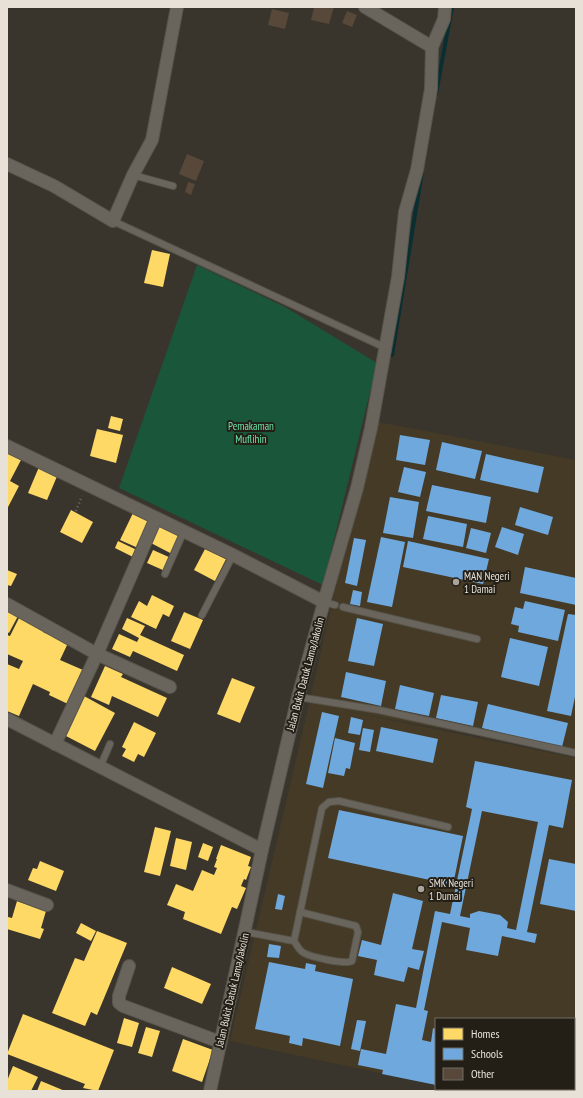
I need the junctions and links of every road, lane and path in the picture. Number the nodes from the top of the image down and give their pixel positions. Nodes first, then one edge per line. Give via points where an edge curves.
1 (177, 7) edge
2 (365, 7) edge
3 (445, 7) edge
4 (432, 47) junction
5 (7, 164) edge
6 (133, 175) junction
7 (172, 186) dead end
8 (113, 221) junction
9 (386, 348) junction
10 (7, 446) edge
11 (156, 518) junction
12 (184, 531) junction
13 (233, 555) junction
14 (166, 574) dead end
15 (7, 604) edge
16 (329, 604) junction
17 (343, 607) dead end
18 (202, 615) dead end
19 (477, 639) dead end
20 (97, 654) junction
21 (170, 687) dead end
22 (298, 697) junction
23 (7, 719) edge
24 (54, 744) junction
25 (110, 744) dead end
26 (576, 753) edge
27 (100, 767) junction
28 (448, 827) dead end
29 (262, 850) junction
30 (7, 890) edge
31 (47, 905) dead end
32 (300, 912) junction
33 (246, 932) junction
34 (294, 941) junction
35 (129, 966) dead end
36 (220, 1042) junction
37 (210, 1091) edge

1 - 6 street via 152,140
2 - 4 street
3 - 4 street via 444,19
4 - 9 street via 431,89 417,170 405,212 398,277
5 - 8 street via 54,186
6 - 7 lane
6 - 8 street
8 - 9 lane
9 - 16 street via 357,488
10 - 11 street, Jalan Bukit Datuk Lama/Jakolin
11 - 12 street, Jalan Bukit Datuk Lama/Jakolin
11 - 20 street
12 - 13 street, Jalan Bukit Datuk Lama/Jakolin
12 - 14 lane
13 - 16 street, Jalan Bukit Datuk Lama/Jakolin
13 - 18 lane
15 - 20 street
16 - 22 street, Jalan Bukit Datuk Lama/Jakolin
17 - 19 lane
20 - 21 street
20 - 24 street
22 - 26 lane via 379,710
22 - 29 street, Jalan Bukit Datuk Lama/Jakolin
23 - 24 street
24 - 27 street
25 - 27 lane
27 - 29 street
28 - 32 lane via 339,800 329,802 322,808
29 - 33 street, Jalan Bukit Datuk Lama/Jakolin
30 - 31 street
32 - 34 lane
32 - 34 lane via 356,926 358,932 353,957 349,963 344,963 306,954
33 - 34 lane
33 - 36 street, Jalan Bukit Datuk Lama/Jakolin
35 - 36 street via 119,1003
36 - 37 street, Jalan Bukit Datuk Lama/Jakolin

